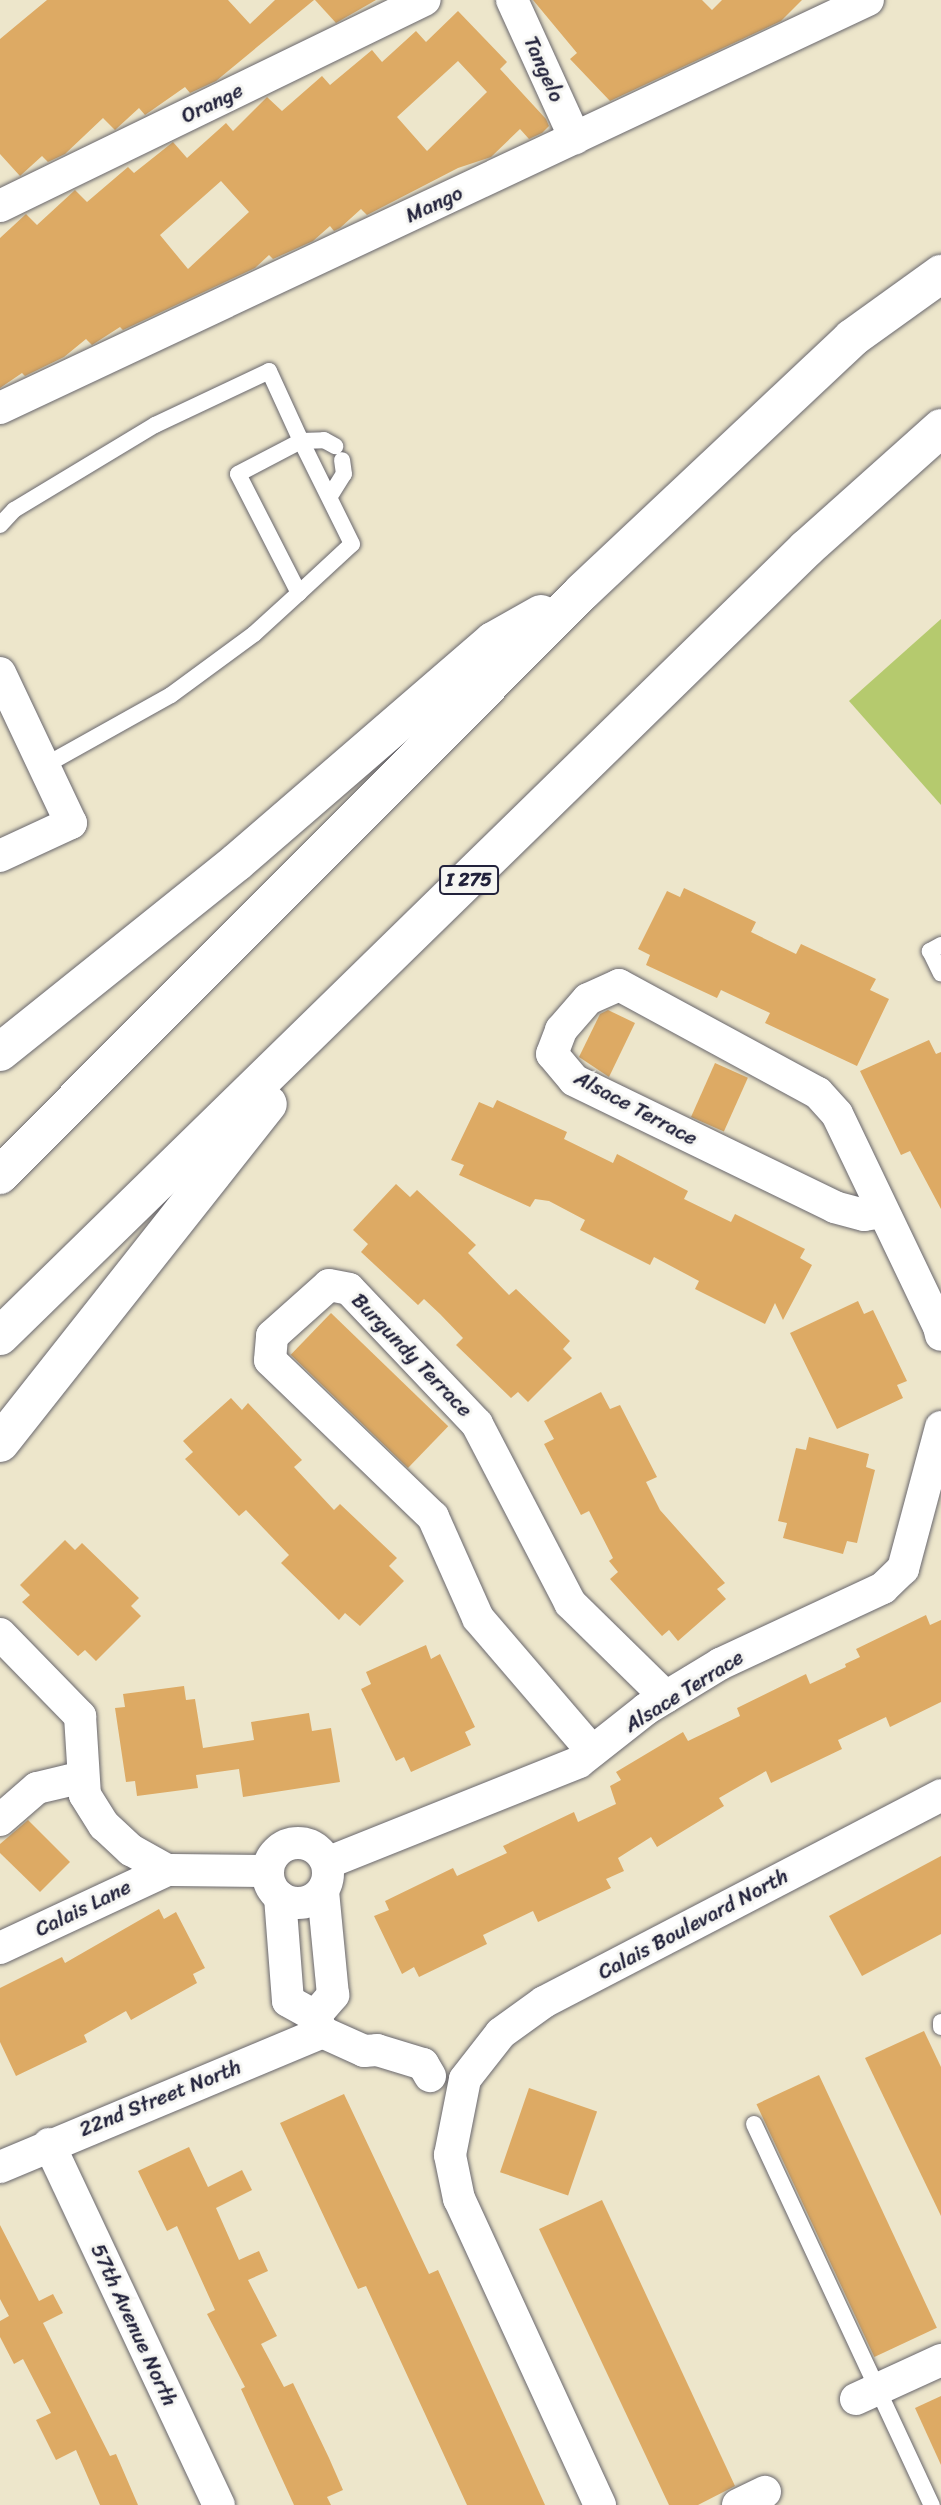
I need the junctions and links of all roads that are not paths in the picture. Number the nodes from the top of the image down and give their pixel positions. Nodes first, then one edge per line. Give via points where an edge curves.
1 (425, 0) edge
2 (512, 0) edge
3 (868, 0) edge
4 (575, 138) junction
5 (0, 206) edge
6 (941, 274) edge
7 (0, 408) edge
8 (941, 428) edge
9 (301, 440) junction
10 (330, 496) junction
11 (0, 525) edge
12 (583, 591) junction
13 (299, 593) junction
14 (0, 673) edge
15 (44, 766) junction
16 (0, 856) edge
17 (405, 942) junction
18 (941, 946) edge
19 (941, 974) edge
20 (0, 1052) edge
21 (0, 1175) edge
22 (883, 1212) junction
23 (941, 1335) edge
24 (0, 1336) edge
25 (941, 1427) edge
26 (0, 1443) edge
27 (0, 1634) edge
28 (666, 1697) junction
29 (592, 1751) junction
30 (83, 1777) junction
31 (941, 1795) edge
32 (0, 1820) edge
33 (167, 1870) junction
34 (325, 1877) junction
35 (274, 1884) junction
36 (0, 1948) edge
37 (319, 2024) junction
38 (465, 2079) junction
39 (754, 2124) dead end
40 (49, 2144) junction
41 (0, 2167) edge
42 (941, 2360) edge
43 (867, 2394) junction
44 (219, 2505) edge
45 (600, 2505) edge
46 (932, 2505) edge

1 - 5 street, Orange
2 - 4 street, Tangelo
3 - 4 street, Mango
4 - 7 street, Mango
6 - 12 highway via 852,338
8 - 17 highway, I 275 via 807,548
9 - 10 lane
9 - 10 lane via 324,440 339,453 344,474
9 - 11 lane via 269,370 155,425 14,510
9 - 13 lane via 238,474
10 - 13 lane via 352,544
12 - 20 highway via 493,642 237,862
12 - 21 highway
13 - 15 lane via 254,634 171,695
14 - 15 street
15 - 16 street via 71,823
17 - 24 highway, I 275
17 - 26 highway via 259,1115
18 - 19 lane via 930,951
22 - 22 street, Alsace Terrace via 837,1114 818,1093 619,985 588,999 561,1030 552,1054 574,1080 835,1207 863,1214
22 - 23 street, Alsace Terrace
25 - 28 street, Alsace Terrace via 903,1569 883,1588 720,1664
27 - 30 street, Calais Lane via 80,1716
28 - 29 street, Alsace Terrace
28 - 29 street, Burgundy Terrace via 569,1603 477,1424 349,1289 329,1285 272,1336 270,1360 433,1517 478,1618
29 - 34 street, Alsace Terrace
30 - 32 street via 37,1788
30 - 33 street, Calais Lane via 85,1795 104,1825 131,1850
31 - 38 street, Calais Boulevard North via 544,2003 501,2033
33 - 35 street, Calais Lane
33 - 36 street, Calais Lane
34 - 35 street via 298,1903
34 - 35 street via 314,1847 294,1842 276,1852
34 - 37 street via 333,1995
35 - 37 street via 288,2001
37 - 38 street via 365,2051 377,2050 423,2064 430,2076
37 - 40 street, 22nd Street North
38 - 45 street, Calais Boulevard North via 450,2155 459,2199
39 - 43 lane
40 - 41 street, 22nd Street North
40 - 44 street, 57th Avenue North
42 - 43 street
43 - 46 lane

